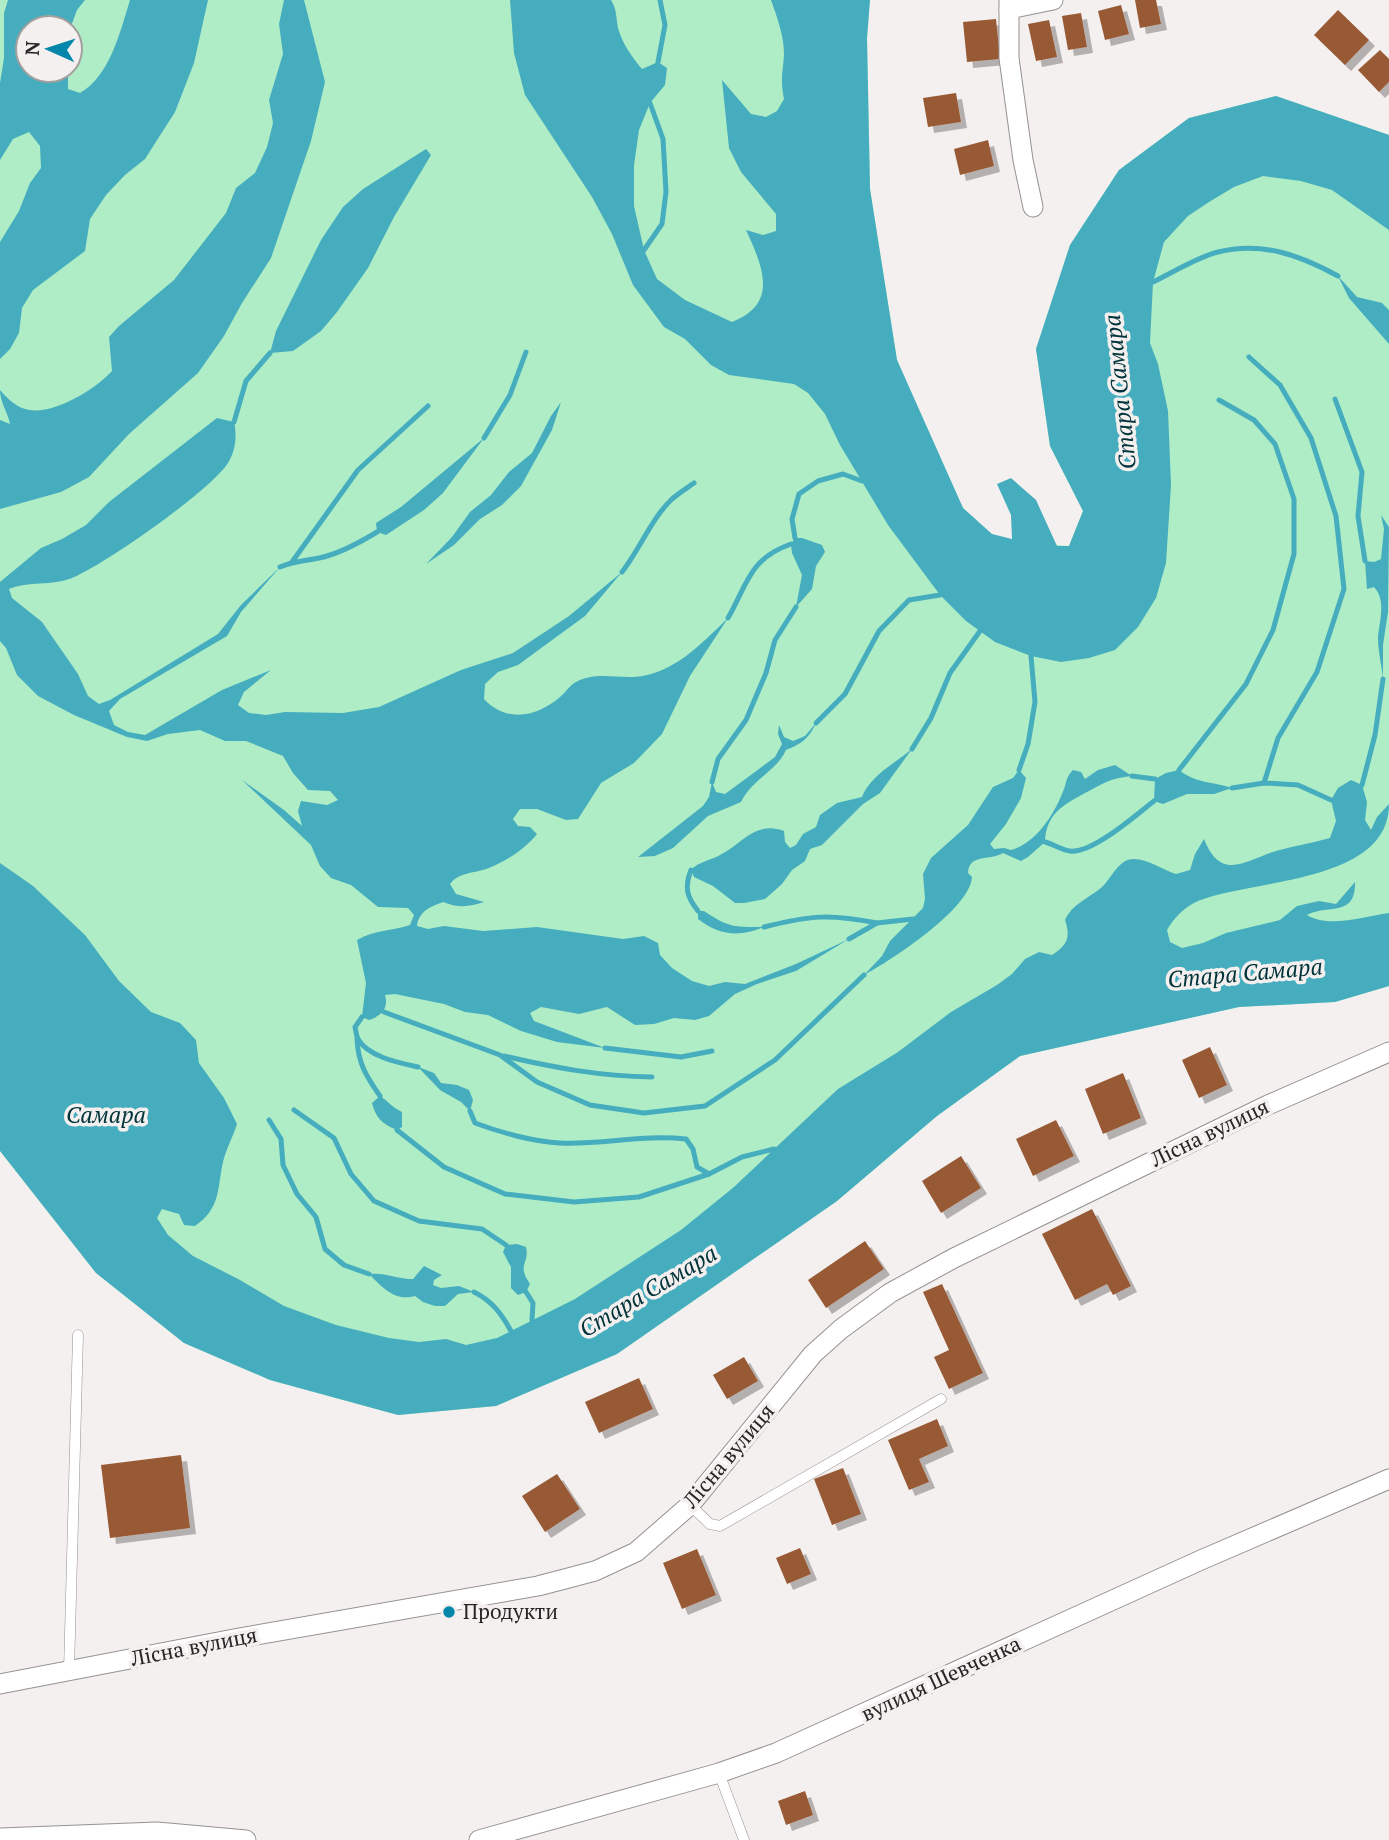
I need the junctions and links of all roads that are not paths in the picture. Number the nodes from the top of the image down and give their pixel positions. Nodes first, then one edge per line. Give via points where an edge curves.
1 (1053, 0) edge
2 (1009, 5) edge
3 (1033, 207) dead end
4 (1389, 1052) edge
5 (78, 1335) dead end
6 (941, 1399) dead end
7 (1389, 1479) edge
8 (690, 1504) junction
9 (69, 1671) junction
10 (0, 1684) edge
11 (719, 1773) junction
12 (0, 1839) edge
13 (246, 1840) edge
14 (479, 1840) edge
15 (744, 1840) edge

1 - 2 street
2 - 3 street via 1009,58
4 - 8 street, Лісна вулиця via 1268,1105 890,1293 813,1354
5 - 9 lane
6 - 8 lane via 720,1526 710,1524
7 - 11 street, вулиця Шевченка via 788,1748
8 - 9 street, Лісна вулиця via 636,1552 595,1572
9 - 10 street, Лісна вулиця
11 - 14 street, вулиця Шевченка
11 - 15 lane
12 - 13 street via 157,1832

